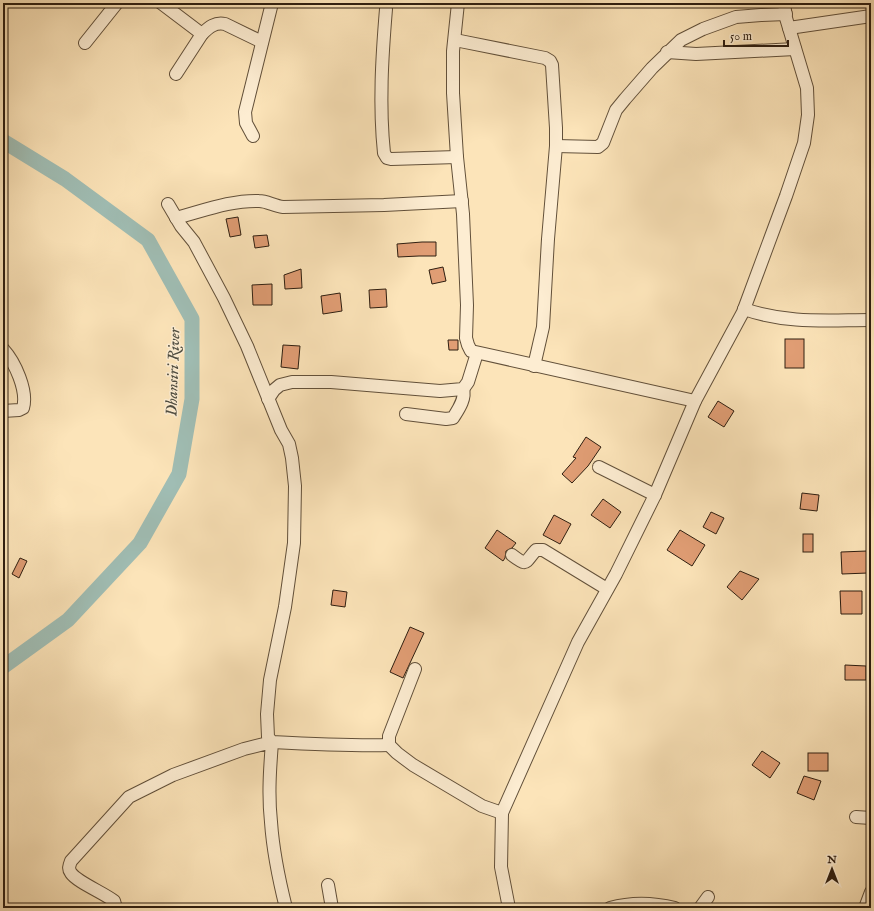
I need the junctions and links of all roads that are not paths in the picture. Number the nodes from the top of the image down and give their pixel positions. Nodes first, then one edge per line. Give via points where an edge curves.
1 (117, 3) edge
2 (160, 3) edge
3 (272, 3) edge
4 (458, 3) edge
5 (785, 8) edge
6 (386, 9) dead end
7 (871, 16) edge
8 (789, 28) junction
9 (202, 34) junction
10 (455, 40) junction
11 (262, 42) junction
12 (85, 43) dead end
13 (795, 49) junction
14 (667, 52) junction
15 (176, 74) dead end
16 (253, 136) dead end
17 (556, 146) junction
18 (457, 157) junction
19 (462, 201) junction
20 (168, 204) dead end
21 (176, 218) junction
22 (744, 309) junction
23 (871, 320) edge
24 (3, 349) edge
25 (477, 353) junction
26 (534, 366) junction
27 (463, 389) junction
28 (268, 399) junction
29 (695, 401) junction
30 (3, 411) edge
31 (406, 414) dead end
32 (599, 467) dead end
33 (655, 495) junction
34 (512, 555) dead end
35 (607, 589) junction
36 (415, 669) dead end
37 (272, 742) junction
38 (389, 745) junction
39 (502, 813) junction
40 (856, 817) dead end
41 (871, 818) edge
42 (328, 885) dead end
43 (871, 892) edge
44 (708, 896) dead end
45 (116, 908) edge
46 (286, 908) edge
47 (332, 908) edge
48 (509, 908) edge
49 (610, 908) edge
50 (675, 908) edge
51 (700, 908) edge
52 (865, 908) edge

1 - 12 street
2 - 9 street
3 - 11 street
4 - 10 street
5 - 8 street
5 - 14 street via 719,22 681,40
6 - 18 street via 381,89 384,152 387,158 391,159
7 - 8 street
8 - 13 street
9 - 11 street via 219,23
9 - 15 street
10 - 17 street via 550,61
10 - 18 street via 452,65
11 - 16 street via 245,112 246,122
13 - 14 street via 696,54
13 - 22 street via 807,88 808,115 804,143
14 - 17 street via 616,110 603,143 598,146
17 - 26 street via 543,327
18 - 19 street
19 - 21 street via 283,207 256,201 228,204
19 - 25 street via 466,338 471,351
20 - 21 street
21 - 28 street via 194,242 224,298
22 - 23 street via 782,319
22 - 29 street
24 - 30 street via 9,356 24,390 25,401 23,408 19,410
25 - 26 street
25 - 27 street via 468,382
26 - 29 street
27 - 28 street via 440,391 331,382 292,382 280,385
27 - 31 street via 463,398 453,418
28 - 37 street via 289,444 295,486 294,543 285,607 270,680 267,714 268,737
29 - 33 street
32 - 33 street
33 - 35 street
34 - 35 street via 524,563 528,562 536,550 543,550
35 - 39 street via 578,642
36 - 38 street via 388,736
37 - 38 street
37 - 45 street via 244,749 173,776 129,797 71,861 69,867 76,878 114,901
37 - 46 street via 269,797 271,822
38 - 39 street via 419,769 482,806
39 - 48 street via 501,867
40 - 41 street
42 - 47 street
43 - 52 street
44 - 51 street
49 - 50 street via 625,904

